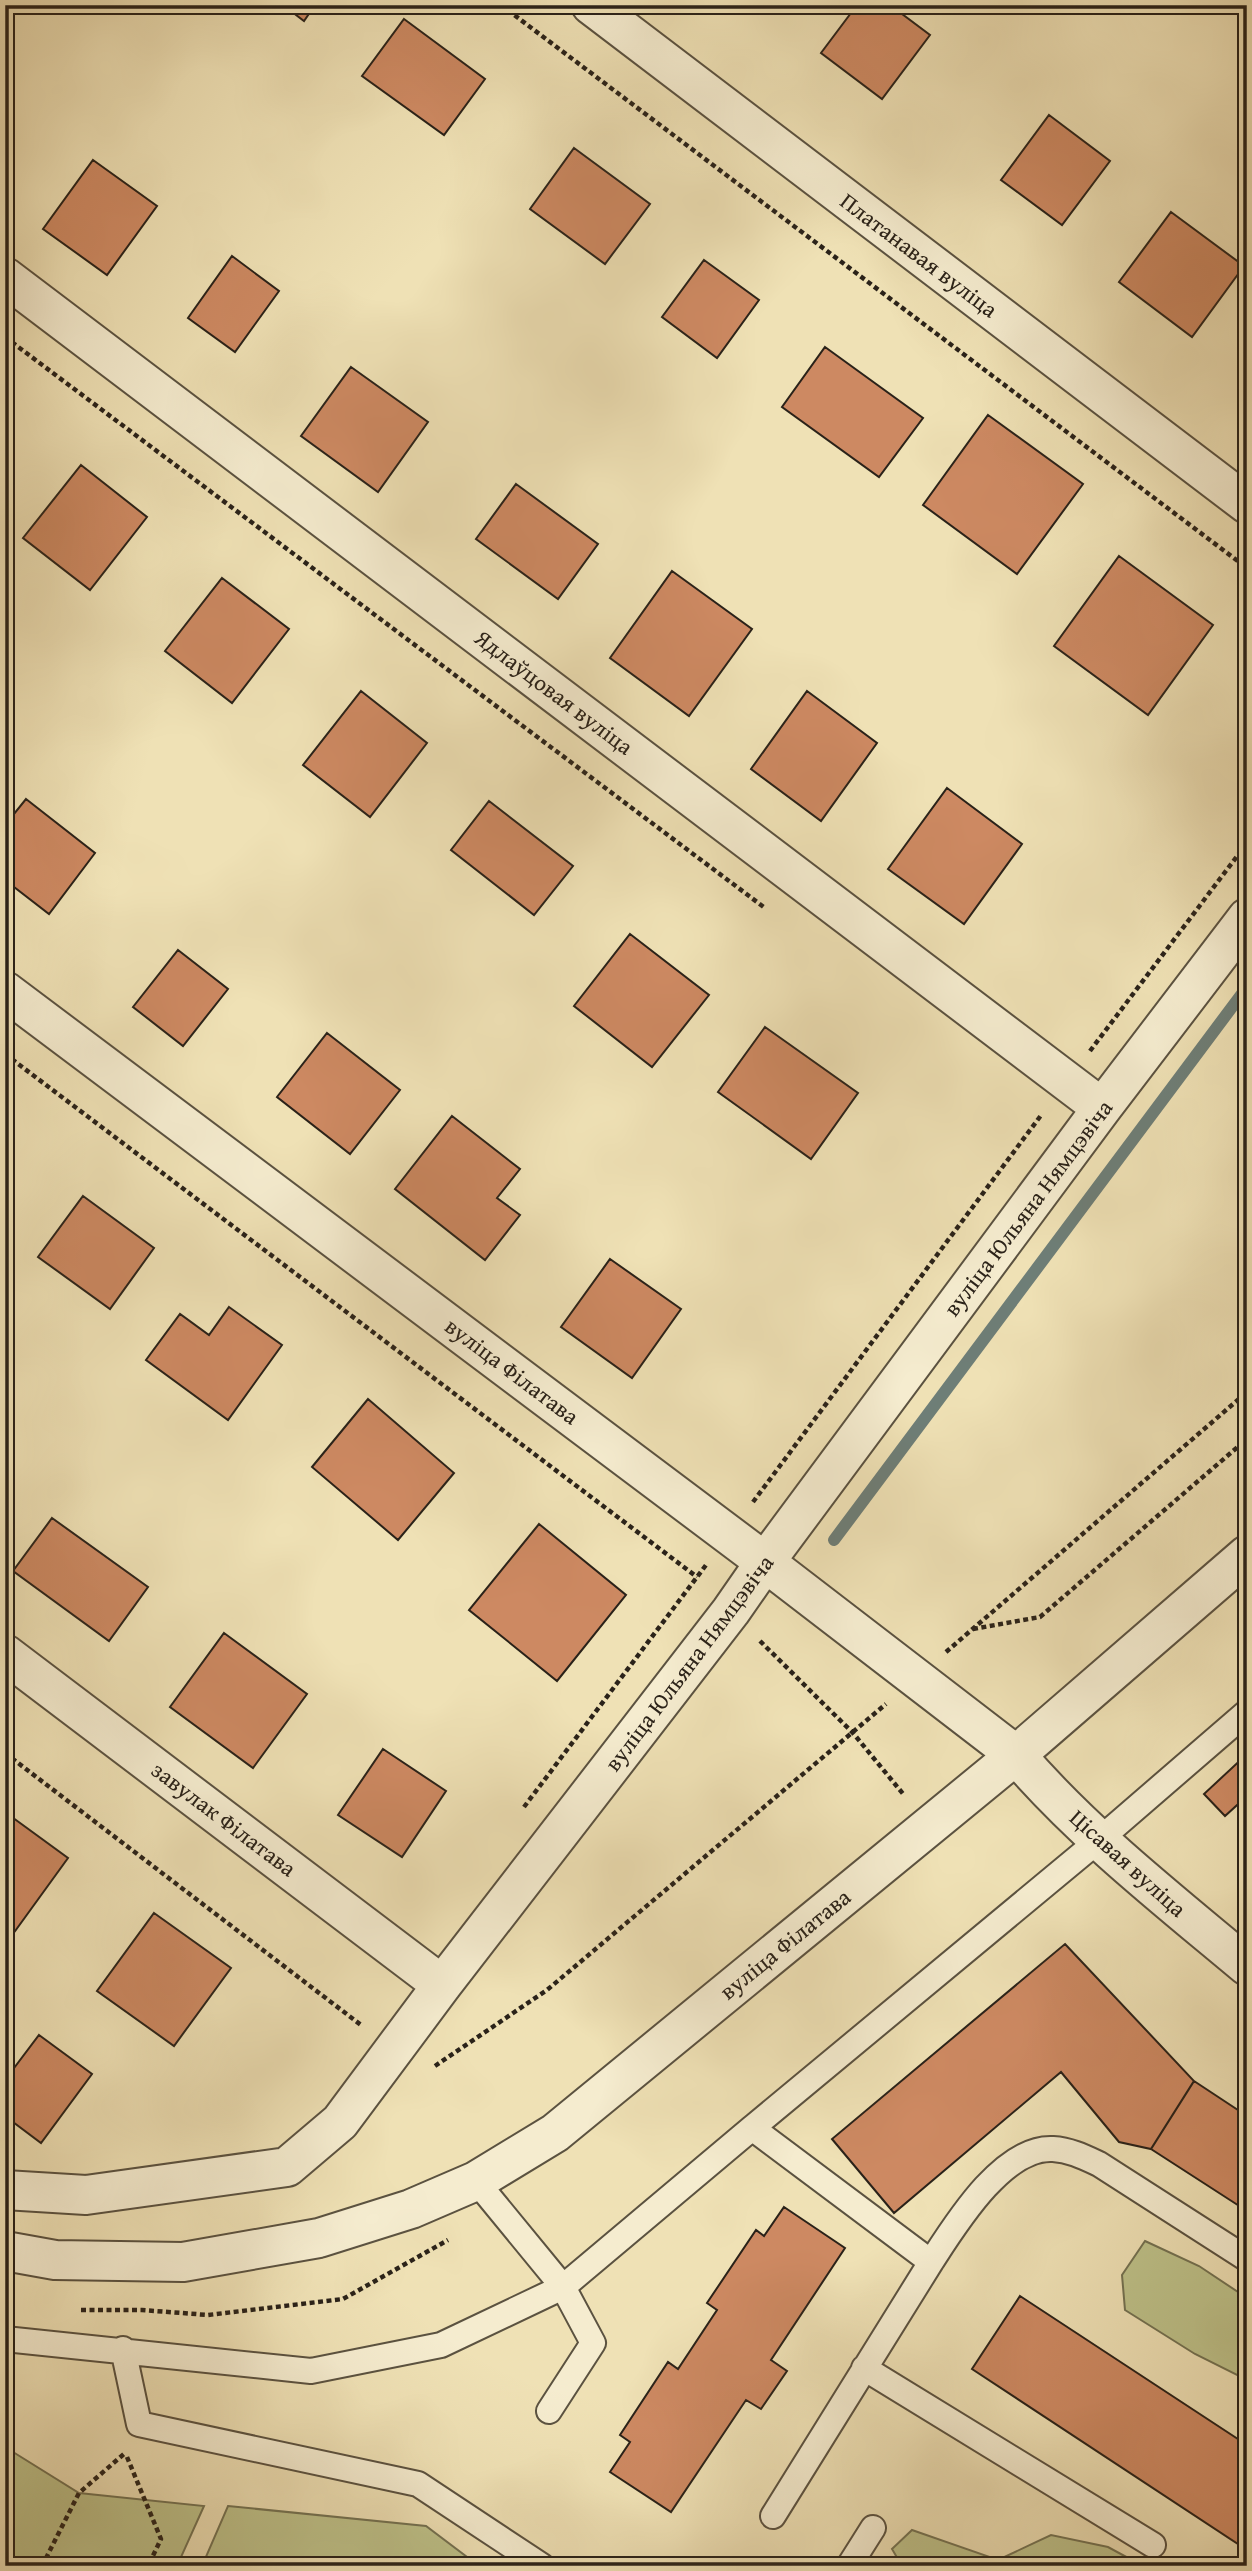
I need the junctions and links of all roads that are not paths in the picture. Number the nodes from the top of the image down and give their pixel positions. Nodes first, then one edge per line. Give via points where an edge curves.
1 (591, 5) edge
2 (5, 277) edge
3 (1247, 504) edge
4 (1247, 918) edge
5 (5, 991) edge
6 (1102, 1108) junction
7 (1247, 1555) edge
8 (765, 1562) junction
9 (5, 1654) edge
10 (1247, 1712) edge
11 (1016, 1755) junction
12 (1098, 1840) junction
13 (1247, 1966) edge
14 (442, 1984) junction
15 (752, 2128) junction
16 (476, 2181) junction
17 (5, 2190) edge
18 (5, 2250) edge
19 (1247, 2259) edge
20 (931, 2262) junction
21 (563, 2287) junction
22 (5, 2339) edge
23 (123, 2349) junction
24 (864, 2368) junction
25 (549, 2411) dead end
26 (772, 2516) dead end
27 (873, 2528) dead end
28 (1153, 2545) dead end
29 (542, 2566) edge
30 (849, 2566) edge

1 - 3 street, Платанавая вуліца
2 - 6 street, Ядлаўцовая вуліца
4 - 6 street, вуліца Юльяна Нямцэвіча
5 - 8 street, вуліца Філатава
6 - 8 street, вуліца Юльяна Нямцэвіча
7 - 11 street, вуліца Філатава
8 - 11 street, вуліца Філатава
8 - 14 street, вуліца Юльяна Нямцэвіча
9 - 14 street, завулак Філатава
10 - 12 lane
11 - 12 street, Цісавая вуліца
11 - 16 street, вуліца Філатава via 555,2133
12 - 13 street, Цісавая вуліца
12 - 15 lane
14 - 17 street, вуліца Юльяна Нямцэвіча via 340,2122 287,2167 86,2195
15 - 20 lane
15 - 21 lane
16 - 18 street, вуліца Філатава via 411,2209 319,2238 183,2262 55,2260
16 - 21 lane
19 - 20 lane via 1099,2164 1051,2148 1011,2163 957,2221
20 - 24 lane
21 - 23 lane via 442,2345 311,2371
21 - 25 lane via 593,2343
22 - 23 lane
23 - 29 lane via 139,2424 418,2484
24 - 26 lane
24 - 28 lane
27 - 30 lane

